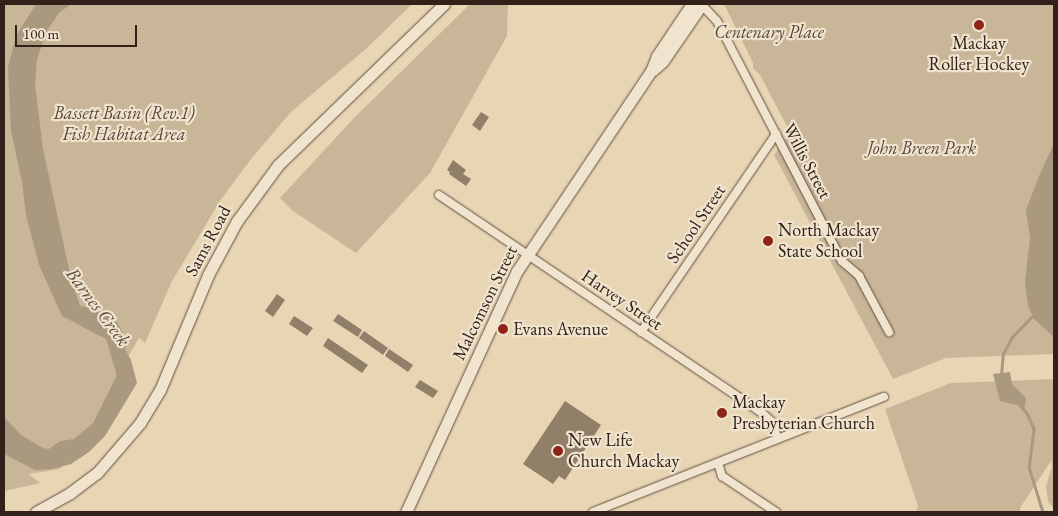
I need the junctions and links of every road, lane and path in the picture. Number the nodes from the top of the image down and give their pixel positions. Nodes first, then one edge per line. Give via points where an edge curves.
1 (444, 4) edge
2 (699, 4) edge
3 (776, 134) junction
4 (439, 195) dead end
5 (527, 254) junction
6 (641, 332) junction
7 (889, 332) dead end
8 (884, 397) dead end
9 (778, 439) junction
10 (718, 463) junction
11 (36, 512) edge
12 (406, 512) edge
13 (593, 512) edge
14 (776, 512) edge

1 - 11 main road, Sams Road via 278,165 237,220 208,275 160,390 140,423 97,472 64,497
2 - 3 street, Willis Street via 717,21
2 - 5 main road, Malcomson Street via 663,61 651,71
3 - 6 street, School Street
3 - 7 street, Willis Street via 837,250 845,264 859,276
4 - 5 street, Harvey Street
5 - 6 street, Harvey Street
5 - 12 main road, Malcomson Street
6 - 9 street, Harvey Street via 762,413 772,422
8 - 9 street
9 - 10 street
10 - 13 street
10 - 14 street via 722,476

